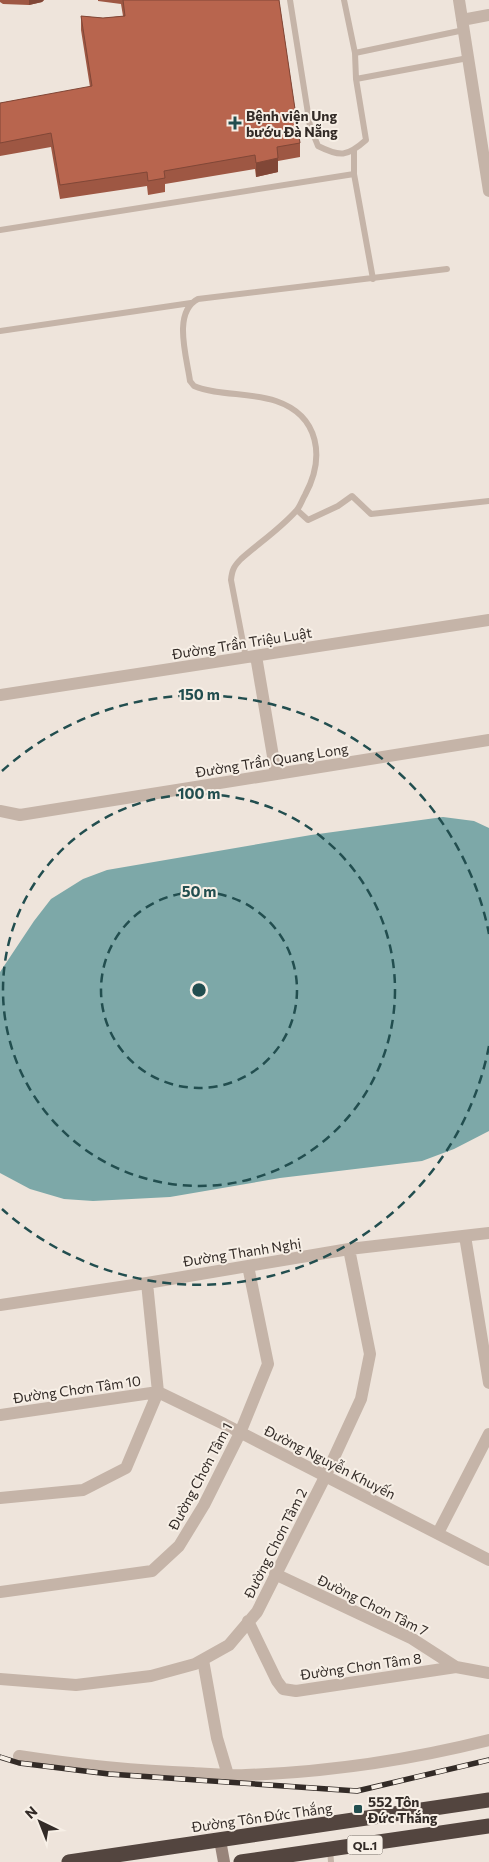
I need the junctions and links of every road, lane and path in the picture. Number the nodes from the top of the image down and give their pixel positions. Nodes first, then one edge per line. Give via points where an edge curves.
1 (290, 0) edge
2 (344, 0) edge
3 (459, 0) edge
4 (489, 15) edge
5 (463, 25) junction
6 (355, 53) junction
7 (468, 58) junction
8 (356, 79) junction
9 (354, 150) junction
10 (354, 174) junction
11 (489, 191) edge
12 (0, 230) edge
13 (447, 269) dead end
14 (373, 279) junction
15 (191, 302) junction
16 (0, 331) edge
17 (489, 501) edge
18 (297, 510) junction
19 (489, 620) edge
20 (251, 657) junction
21 (0, 695) edge
22 (489, 740) edge
23 (276, 774) junction
24 (0, 811) edge
25 (489, 1233) edge
26 (465, 1236) junction
27 (349, 1249) junction
28 (248, 1266) junction
29 (147, 1283) junction
30 (0, 1305) edge
31 (489, 1383) edge
32 (158, 1392) junction
33 (0, 1415) edge
34 (240, 1433) junction
35 (489, 1434) edge
36 (325, 1477) junction
37 (0, 1498) edge
38 (438, 1533) junction
39 (489, 1560) edge
40 (275, 1574) junction
41 (0, 1592) edge
42 (248, 1621) junction
43 (203, 1660) junction
44 (456, 1667) junction
45 (489, 1673) edge
46 (0, 1679) edge
47 (489, 1740) edge
48 (19, 1756) dead end
49 (228, 1775) junction
50 (489, 1800) edge
51 (489, 1826) edge
52 (220, 1840) junction
53 (331, 1856) edge
54 (285, 1859) edge
55 (69, 1862) edge
56 (224, 1862) edge
57 (242, 1862) edge

1 - 9 lane via 310,126 318,146 335,154
2 - 6 lane
3 - 5 street
4 - 5 street
5 - 6 lane
5 - 7 street
6 - 8 lane
7 - 8 lane
7 - 11 street
8 - 9 lane via 366,140
9 - 10 lane
10 - 12 lane
10 - 14 lane
13 - 14 lane
14 - 15 lane
15 - 16 lane
15 - 18 lane via 183,325 192,384 196,388 277,401 294,409 314,434 318,453 315,471
17 - 18 lane via 370,514 352,496 308,520
18 - 20 lane via 241,559 232,572 231,580
19 - 20 street, Đường Trần Triệu Luật
20 - 21 street, Đường Trần Triệu Luật
20 - 23 street
22 - 23 street, Đường Trần Quang Long
23 - 24 street, Đường Trần Quang Long via 20,815
25 - 26 street, Đường Thanh Nghị
26 - 27 street, Đường Thanh Nghị
26 - 31 street
27 - 28 street, Đường Thanh Nghị
27 - 36 street, Đường Chơn Tâm 2 via 370,1354 362,1399
28 - 29 street, Đường Thanh Nghị
28 - 34 street, Đường Chơn Tâm 1 via 268,1364
29 - 30 street, Đường Thanh Nghị
29 - 32 street
32 - 33 street, Đường Chơn Tâm 10
32 - 34 street, Đường Nguyễn Khuyến
32 - 37 street via 126,1468 83,1490
34 - 36 street, Đường Nguyễn Khuyến
34 - 41 street, Đường Chơn Tâm 1 via 204,1505 179,1546 152,1571
35 - 38 street
36 - 38 street, Đường Nguyễn Khuyến
36 - 40 street, Đường Chơn Tâm 2
38 - 39 street, Đường Nguyễn Khuyến
40 - 42 street, Đường Chơn Tâm 2 via 257,1612
40 - 44 street, Đường Chơn Tâm 7 via 411,1638
42 - 43 street, Đường Chơn Tâm 2 via 229,1645
42 - 44 street, Đường Chơn Tâm 8 via 283,1689 296,1691
43 - 46 street, Đường Chơn Tâm 2 via 151,1676 76,1685
43 - 49 street via 217,1738
44 - 45 street, Đường Chơn Tâm 8
47 - 49 street via 330,1770
48 - 49 street via 149,1772
50 - 52 highway, Đường Tôn Đức Thắng / QL.1
51 - 53 highway, QL.1
52 - 55 highway, Đường Tôn Đức Thắng / QL.1
52 - 56 street
53 - 54 highway, QL.1
54 - 57 highway, QL.1

